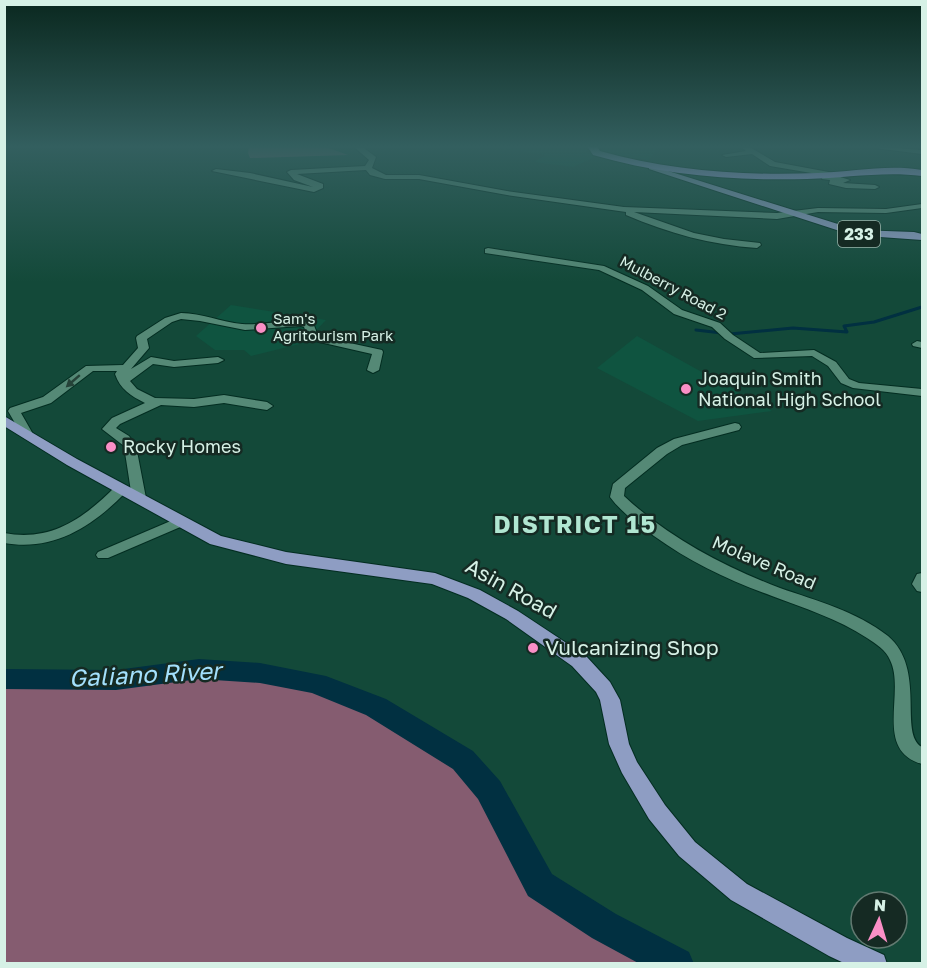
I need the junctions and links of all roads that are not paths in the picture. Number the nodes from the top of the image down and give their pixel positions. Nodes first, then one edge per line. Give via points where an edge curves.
1 (494, 191) edge
2 (726, 191) edge
3 (922, 206) edge
4 (624, 209) junction
5 (797, 213) junction
6 (922, 237) edge
7 (757, 245) dead end
8 (488, 251) dead end
9 (218, 360) dead end
10 (126, 368) junction
11 (373, 370) dead end
12 (122, 381) junction
13 (922, 393) edge
14 (153, 402) junction
15 (267, 406) dead end
16 (4, 420) edge
17 (735, 427) dead end
18 (27, 434) junction
19 (121, 489) junction
20 (139, 498) junction
21 (180, 522) junction
22 (4, 538) edge
23 (103, 555) dead end
24 (922, 578) edge
25 (922, 587) edge
26 (922, 756) edge
27 (875, 963) edge

1 - 4 street
2 - 5 main road, 233
3 - 5 street
4 - 5 street via 764,216
4 - 7 street via 658,225 732,244
5 - 6 main road, 233 via 867,236 903,233
8 - 13 street, Mulberry Road 2 via 601,268 645,288 678,312 712,323 758,356 814,353 856,386
9 - 12 street via 174,364 151,360
10 - 11 street via 144,348 141,338 178,317 243,327 309,325 312,335 319,339 378,352
10 - 12 street via 121,374
10 -> 18 street via 90,368 47,400 14,411
12 - 14 street via 132,392
14 - 15 street via 224,399
14 - 20 street via 108,429 130,446
16 - 18 main road, Asin Road
17 - 26 street, Molave Road via 678,442 662,451 618,487 617,497 652,528 715,567 852,621 885,642 903,671 904,739 913,752
18 - 19 main road, Asin Road
19 - 20 main road, Asin Road
19 - 22 street via 93,516 53,535 24,544
20 - 21 main road, Asin Road
21 - 23 street
21 - 27 main road, Asin Road via 216,540 260,552 435,579 512,615 579,661 603,687 629,767 657,812 687,849 739,892
24 - 25 street

